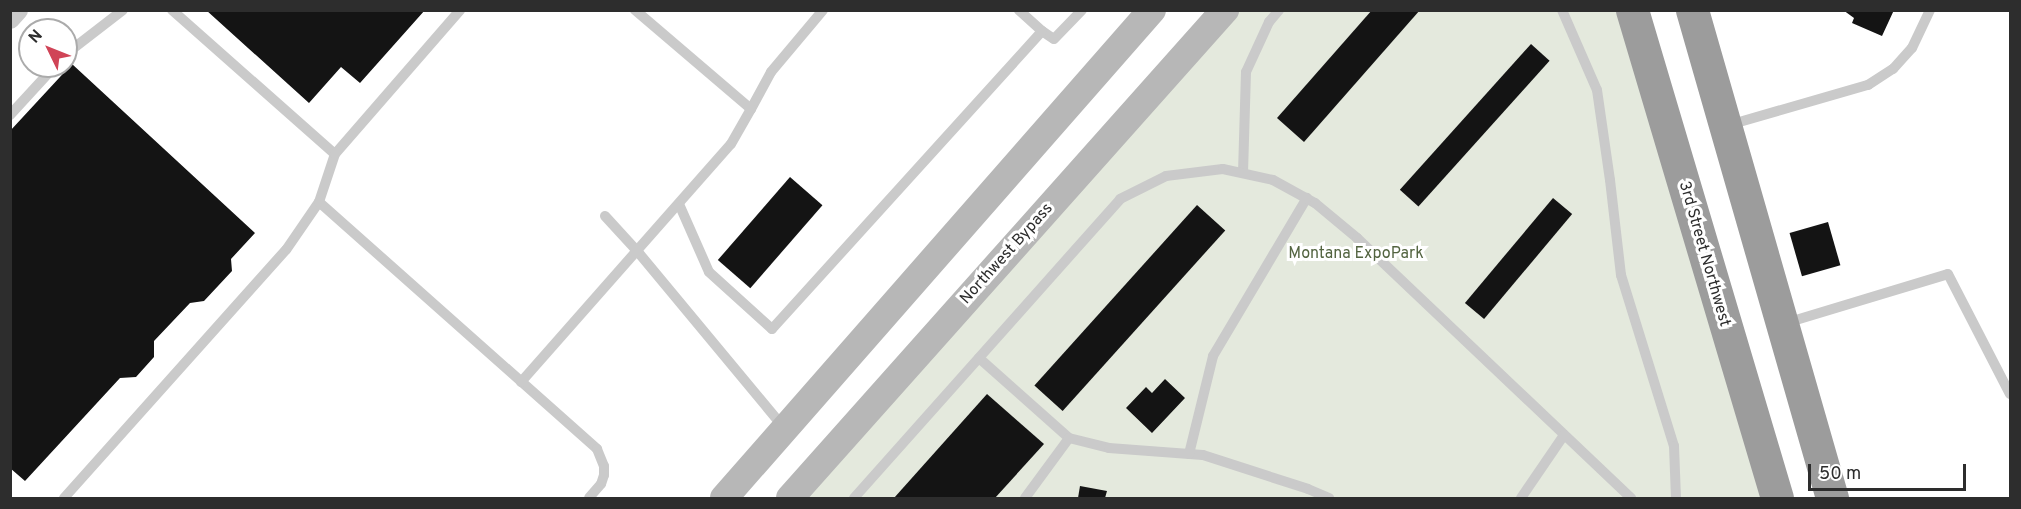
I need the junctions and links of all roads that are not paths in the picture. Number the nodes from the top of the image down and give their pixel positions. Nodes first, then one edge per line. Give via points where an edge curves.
1 (18, 10) edge
2 (123, 10) edge
3 (172, 10) edge
4 (460, 10) edge
5 (635, 10) edge
6 (823, 10) edge
7 (1019, 10) edge
8 (1082, 10) edge
9 (1152, 10) edge
10 (1225, 10) edge
11 (1279, 10) edge
12 (1562, 10) edge
13 (1632, 10) edge
14 (1692, 10) edge
15 (1930, 10) edge
16 (10, 19) edge
17 (1042, 31) junction
18 (78, 45) edge
19 (44, 78) edge
20 (751, 109) junction
21 (10, 115) edge
22 (1725, 126) junction
23 (335, 153) junction
24 (1243, 173) junction
25 (1307, 198) junction
26 (320, 202) junction
27 (679, 204) junction
28 (605, 216) dead end
29 (638, 252) junction
30 (1783, 324) junction
31 (979, 358) junction
32 (521, 382) junction
33 (2010, 394) edge
34 (785, 429) junction
35 (1564, 435) junction
36 (1069, 438) junction
37 (1189, 454) junction
38 (64, 498) edge
39 (589, 498) edge
40 (724, 498) edge
41 (790, 498) edge
42 (854, 498) edge
43 (1024, 498) edge
44 (1325, 498) edge
45 (1521, 498) edge
46 (1631, 498) edge
47 (1676, 498) edge
48 (1777, 498) edge
49 (1832, 498) edge

1 - 16 street
2 - 18 lane
3 - 23 lane
4 - 23 lane
5 - 20 lane
6 - 20 lane via 771,72
7 - 17 lane
8 - 17 lane via 1054,39
9 - 34 main road
10 - 41 main road, Northwest Bypass
11 - 24 lane via 1269,22 1246,72
12 - 47 lane via 1596,90 1621,275 1674,446
13 - 48 highway, 3rd Street Northwest
14 - 22 highway
15 - 22 lane via 1912,48 1893,69 1868,86
17 - 27 lane via 772,330 709,272
19 - 21 lane
20 - 27 lane via 732,144
22 - 30 highway
23 - 26 lane
24 - 25 lane via 1274,180
24 - 31 lane via 1223,169 1166,176 1120,199
25 - 35 lane via 1357,238
25 - 37 lane via 1213,356
26 - 32 lane
26 - 38 lane via 286,250
27 - 29 lane
28 - 29 lane
29 - 32 lane
29 - 34 lane
30 - 33 lane via 1948,274
30 - 49 highway
31 - 36 lane
31 - 42 lane
32 - 39 lane via 602,457 604,475
34 - 40 main road
35 - 45 lane
35 - 46 lane
36 - 37 lane via 1109,448
36 - 43 lane
37 - 44 lane via 1203,455

